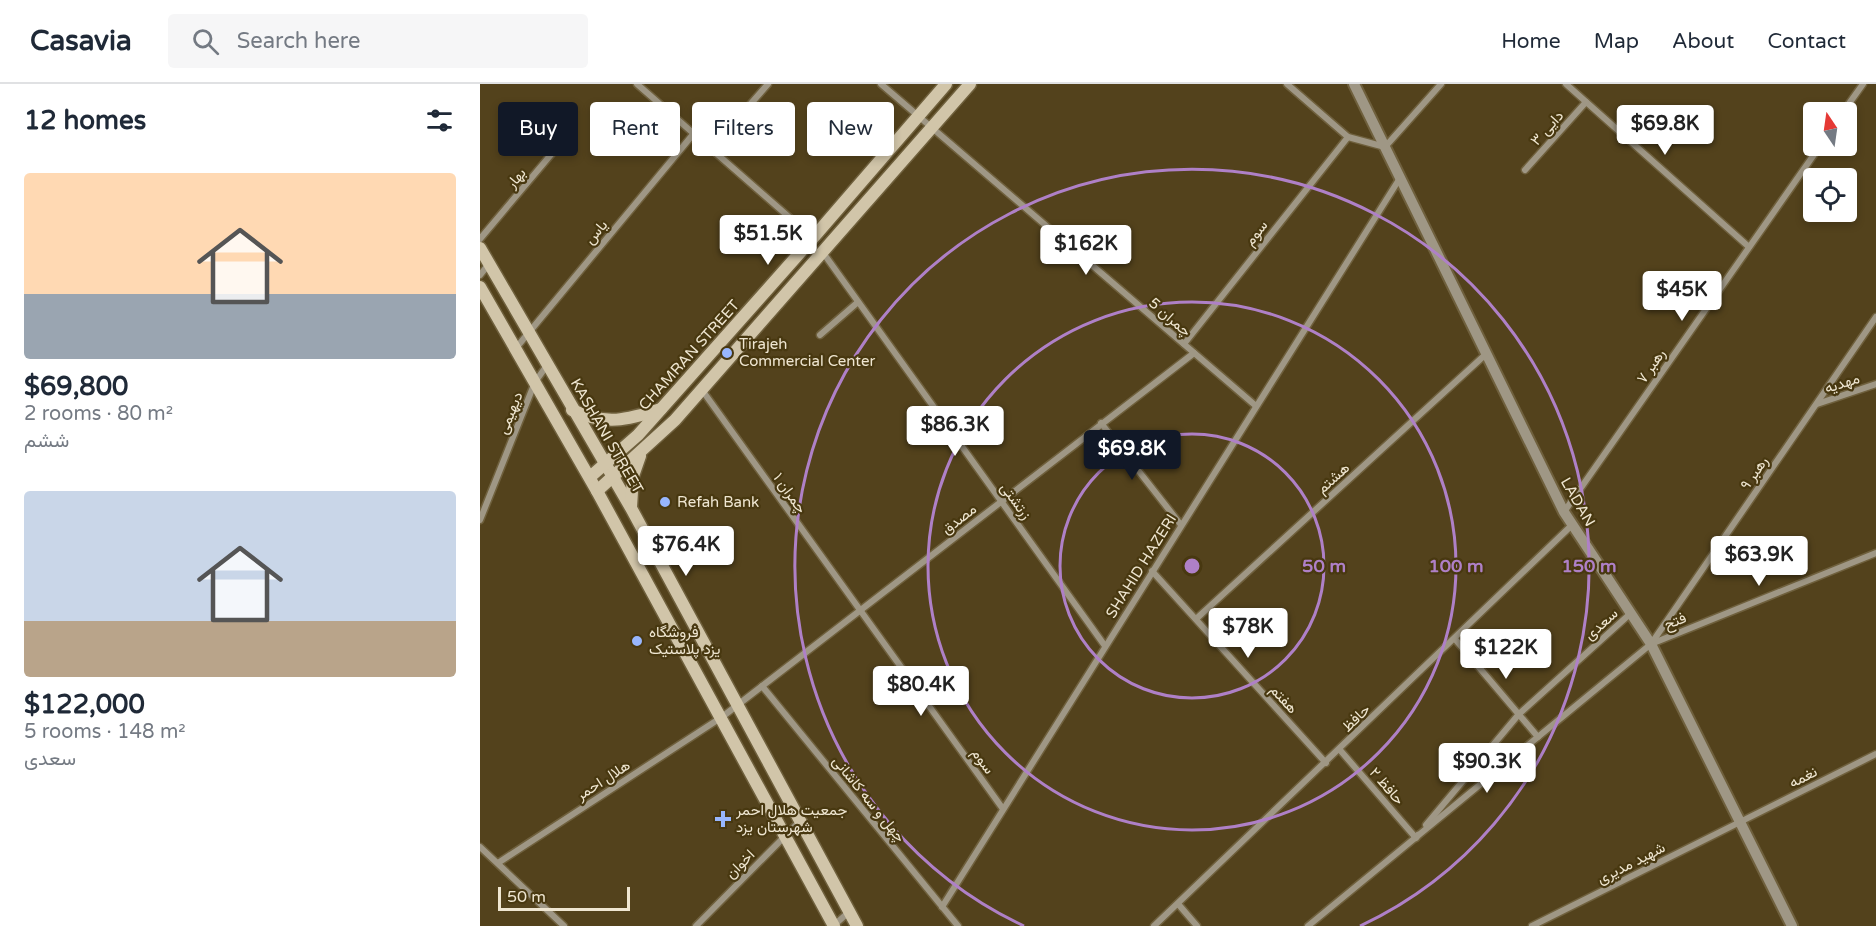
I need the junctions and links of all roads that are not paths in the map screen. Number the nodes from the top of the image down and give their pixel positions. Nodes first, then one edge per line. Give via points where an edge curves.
1 (637, 84) edge
2 (768, 84) edge
3 (880, 84) edge
4 (946, 84) edge
5 (970, 84) edge
6 (1287, 84) edge
7 (1354, 84) edge
8 (1441, 84) edge
9 (1566, 84) edge
10 (1863, 84) edge
11 (752, 102) edge
12 (1586, 102) junction
13 (1850, 102) edge
14 (918, 116) junction
15 (932, 128) junction
16 (692, 130) edge
17 (692, 136) edge
18 (1348, 136) junction
19 (1385, 147) junction
20 (550, 156) edge
21 (721, 156) edge
22 (1813, 156) edge
23 (1526, 170) dead end
24 (1400, 177) junction
25 (813, 238) junction
26 (480, 239) edge
27 (1749, 247) junction
28 (480, 248) edge
29 (824, 254) junction
30 (490, 264) junction
31 (480, 275) edge
32 (480, 287) edge
33 (858, 302) junction
34 (1876, 317) edge
35 (530, 331) junction
36 (820, 335) dead end
37 (1184, 344) junction
38 (516, 348) junction
39 (1194, 353) junction
40 (1486, 354) junction
41 (549, 364) junction
42 (535, 382) junction
43 (1876, 384) edge
44 (702, 390) junction
45 (1816, 404) junction
46 (1256, 406) junction
47 (662, 408) junction
48 (572, 410) junction
49 (1101, 423) junction
50 (640, 454) junction
51 (605, 464) junction
52 (590, 477) junction
53 (613, 477) junction
54 (597, 491) junction
55 (1001, 501) junction
56 (631, 508) junction
57 (1564, 512) junction
58 (480, 520) edge
59 (1182, 525) junction
60 (1572, 525) junction
61 (1876, 553) edge
62 (1152, 571) junction
63 (860, 610) junction
64 (1631, 613) junction
65 (1196, 619) junction
66 (1455, 639) junction
67 (1651, 644) junction
68 (1105, 646) junction
69 (762, 686) junction
70 (739, 704) junction
71 (1519, 714) junction
72 (722, 717) junction
73 (1538, 736) junction
74 (1340, 750) junction
75 (1876, 754) edge
76 (1326, 763) junction
77 (1003, 809) junction
78 (802, 820) junction
79 (1741, 822) junction
80 (785, 836) junction
81 (1416, 838) junction
82 (480, 847) edge
83 (498, 864) junction
84 (1179, 905) junction
85 (942, 907) junction
86 (849, 912) junction
87 (557, 919) junction
88 (550, 926) edge
89 (564, 926) edge
90 (696, 926) edge
91 (833, 926) edge
92 (857, 926) edge
93 (958, 926) edge
94 (1154, 926) edge
95 (1197, 926) edge
96 (1308, 926) edge
97 (1532, 926) edge
98 (1792, 926) edge

1 - 16 street
2 - 11 street
3 - 14 street, چمران 5
4 - 14 main road, CHAMRAN STREET
5 - 15 main road
6 - 18 street
7 - 19 street, LADAN
8 - 19 street
9 - 12 street
10 - 13 street
12 - 23 street, دایی ۳
12 - 27 street
14 - 15 street, چمران 5
14 - 25 main road, CHAMRAN STREET
15 - 29 main road
15 - 37 street, چمران 5
17 - 35 street, یاس
18 - 19 street
18 - 37 street, سوم
19 - 24 street, LADAN
20 - 26 street, بهار
21 - 25 street
22 - 27 street, رهبر ۷
24 - 40 street, LADAN
24 - 46 street, SHAHID HAZERI
25 - 47 main road, CHAMRAN STREET
27 - 57 street, رهبر ۷
28 - 30 main road, KASHANI STREET
29 - 33 street, زرتشتی
29 - 44 main road
30 - 31 street
30 - 35 main road, KASHANI STREET
32 - 38 main road
33 - 36 street
33 - 55 street, زرتشتی
34 - 45 street, رهبر ۹
35 - 38 street, یاس
35 - 41 main road, KASHANI STREET
37 - 39 street, چمران 5
38 - 42 main road
39 - 46 street, چمران 5
39 - 49 street, مصدق
40 - 57 street, LADAN
40 - 65 street, هشتم
41 - 42 street, دیهیمی
41 - 48 main road, KASHANI STREET
42 - 52 main road
42 - 58 street, دیهیمی
43 - 45 street, مهدیه
44 - 50 main road
44 - 63 street, چمران ۱
45 - 67 street, رهبر ۹
46 - 59 street, SHAHID HAZERI
47 - 48 main road via 626,421 592,419
47 - 51 main road, CHAMRAN STREET
48 - 51 main road, KASHANI STREET
49 - 55 street, مصدق
49 - 59 street
50 - 53 main road
50 - 56 main road via 633,476
51 - 52 main road, CHAMRAN STREET
51 - 53 main road, KASHANI STREET
52 - 54 main road
53 - 54 main road
53 - 56 main road, KASHANI STREET
54 - 72 main road
55 - 63 street, مصدق
55 - 68 street, زرتشتی
56 - 70 main road, KASHANI STREET
57 - 60 street, LADAN
59 - 62 street, SHAHID HAZERI
60 - 64 street, LADAN
60 - 66 street, حافظ
61 - 67 street, فتح
62 - 65 street, هفتم
62 - 68 street, SHAHID HAZERI
63 - 69 street, مصدق
63 - 77 street, سوم
64 - 67 street, LADAN
64 - 71 street, سعدی
65 - 76 street, هفتم
66 - 71 street
66 - 74 street, حافظ
67 - 73 street, سعدی
67 - 79 street, LADAN
68 - 77 street, SHAHID HAZERI
69 - 70 street, مصدق
69 - 85 street, چهل و سه کاشانی
70 - 72 street, هلال احمر
70 - 78 main road, KASHANI STREET
71 - 73 street
71 - 81 street, سعدی
72 - 80 main road
72 - 83 street, هلال احمر
73 - 81 street, سعدی
74 - 76 street, حافظ
74 - 81 street, حافظ ۲
75 - 79 street, نغمه
76 - 84 street, حافظ
77 - 85 street, SHAHID HAZERI
78 - 80 street, اخوان
78 - 86 main road, KASHANI STREET
79 - 97 street, شهید مدیری
79 - 98 street, LADAN
80 - 90 street, اخوان
80 - 91 main road
81 - 96 street, سعدی
82 - 83 street
83 - 87 street
84 - 94 street, حافظ
84 - 95 street
85 - 93 street, چهل و سه کاشانی
86 - 91 street
86 - 92 main road, KASHANI STREET
87 - 88 street
87 - 89 street

